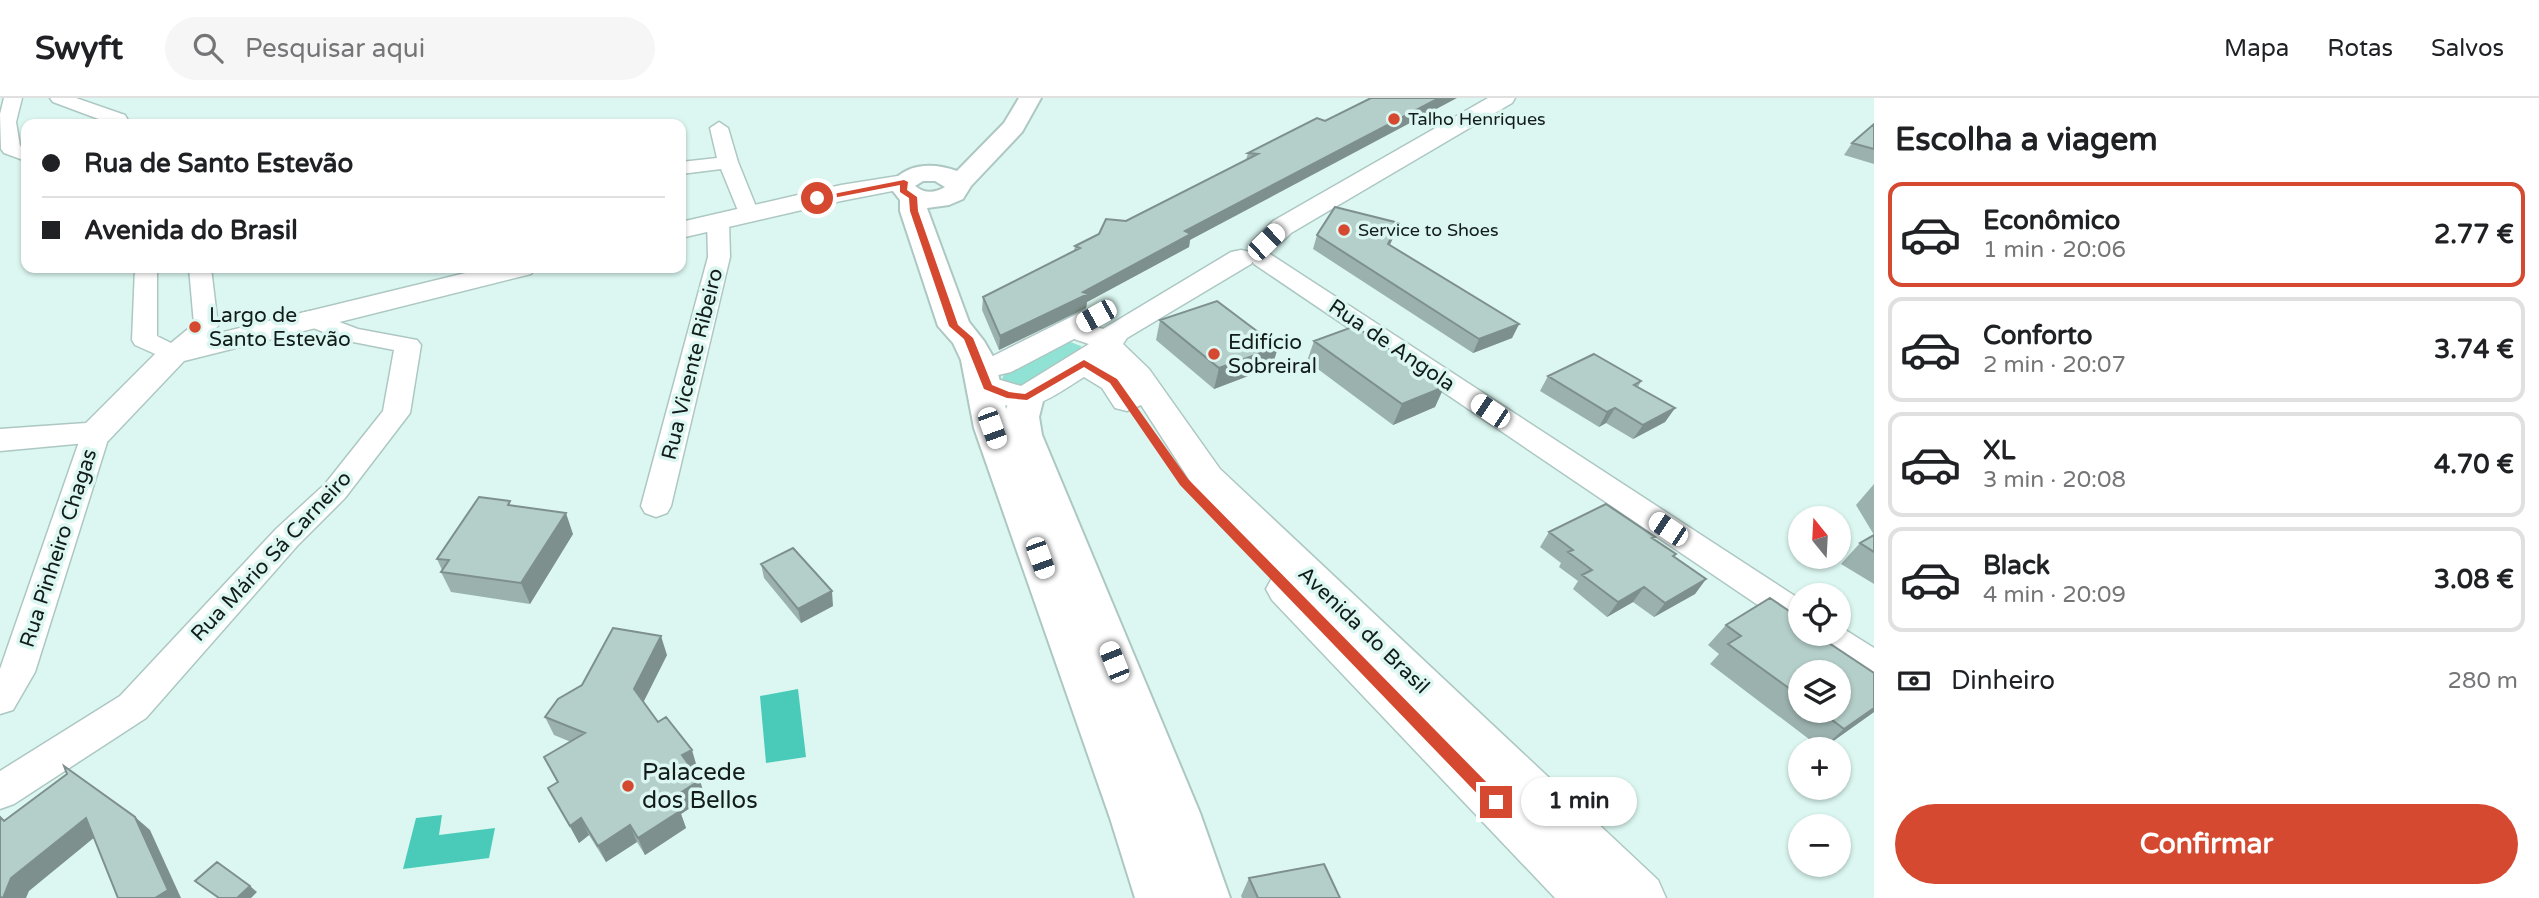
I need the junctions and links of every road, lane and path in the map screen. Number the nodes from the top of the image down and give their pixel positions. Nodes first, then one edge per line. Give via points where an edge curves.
1 (13, 98) edge
2 (59, 98) edge
3 (1030, 98) edge
4 (1482, 98) edge
5 (1504, 98) edge
6 (999, 106) dead end
7 (119, 119) edge
8 (719, 128) dead end
9 (21, 153) edge
10 (728, 162) junction
11 (686, 167) edge
12 (928, 187) junction
13 (748, 215) junction
14 (718, 221) junction
15 (686, 229) edge
16 (1248, 249) junction
17 (146, 273) edge
18 (201, 273) edge
19 (500, 273) edge
20 (310, 318) junction
21 (1088, 346) junction
22 (173, 354) junction
23 (999, 385) junction
24 (96, 433) junction
25 (0, 440) edge
26 (656, 506) dead end
27 (1788, 608) edge
28 (1843, 646) edge
29 (1874, 666) edge
30 (0, 699) edge
31 (0, 792) edge
32 (1162, 898) edge
33 (1203, 898) edge
34 (1590, 898) edge
35 (1640, 898) edge

1 - 9 street via 7,122 11,149
2 - 7 street
3 - 12 main road via 1014,127
4 - 16 street via 1264,220
5 - 16 street
6 - 12 main road via 993,121
8 - 10 street
10 - 11 street
10 - 13 street
12 - 13 street
12 - 23 main road via 914,211 954,326 968,338
13 - 14 street
14 - 15 street
14 - 26 street, Rua Vicente Ribeiro via 719,257
16 - 21 street
16 - 27 street, Rua de Angola
17 - 22 street via 144,340
18 - 22 street via 206,326
19 - 20 street
20 - 22 street
20 - 31 street, Rua Mário Sá Carneiro via 352,335 408,345 396,413 335,491 287,537 133,707
21 - 23 street
21 - 23 street via 1000,365
21 - 34 street, Avenida do Brasil via 1184,482
21 - 35 street, Avenida do Brasil via 1138,376 1207,478
22 - 24 street
23 - 32 main road via 987,402 992,428
23 - 33 main road via 1021,416 1024,435 1175,813
24 - 25 street
24 - 30 street, Rua Pinheiro Chagas via 17,672
28 - 29 street

